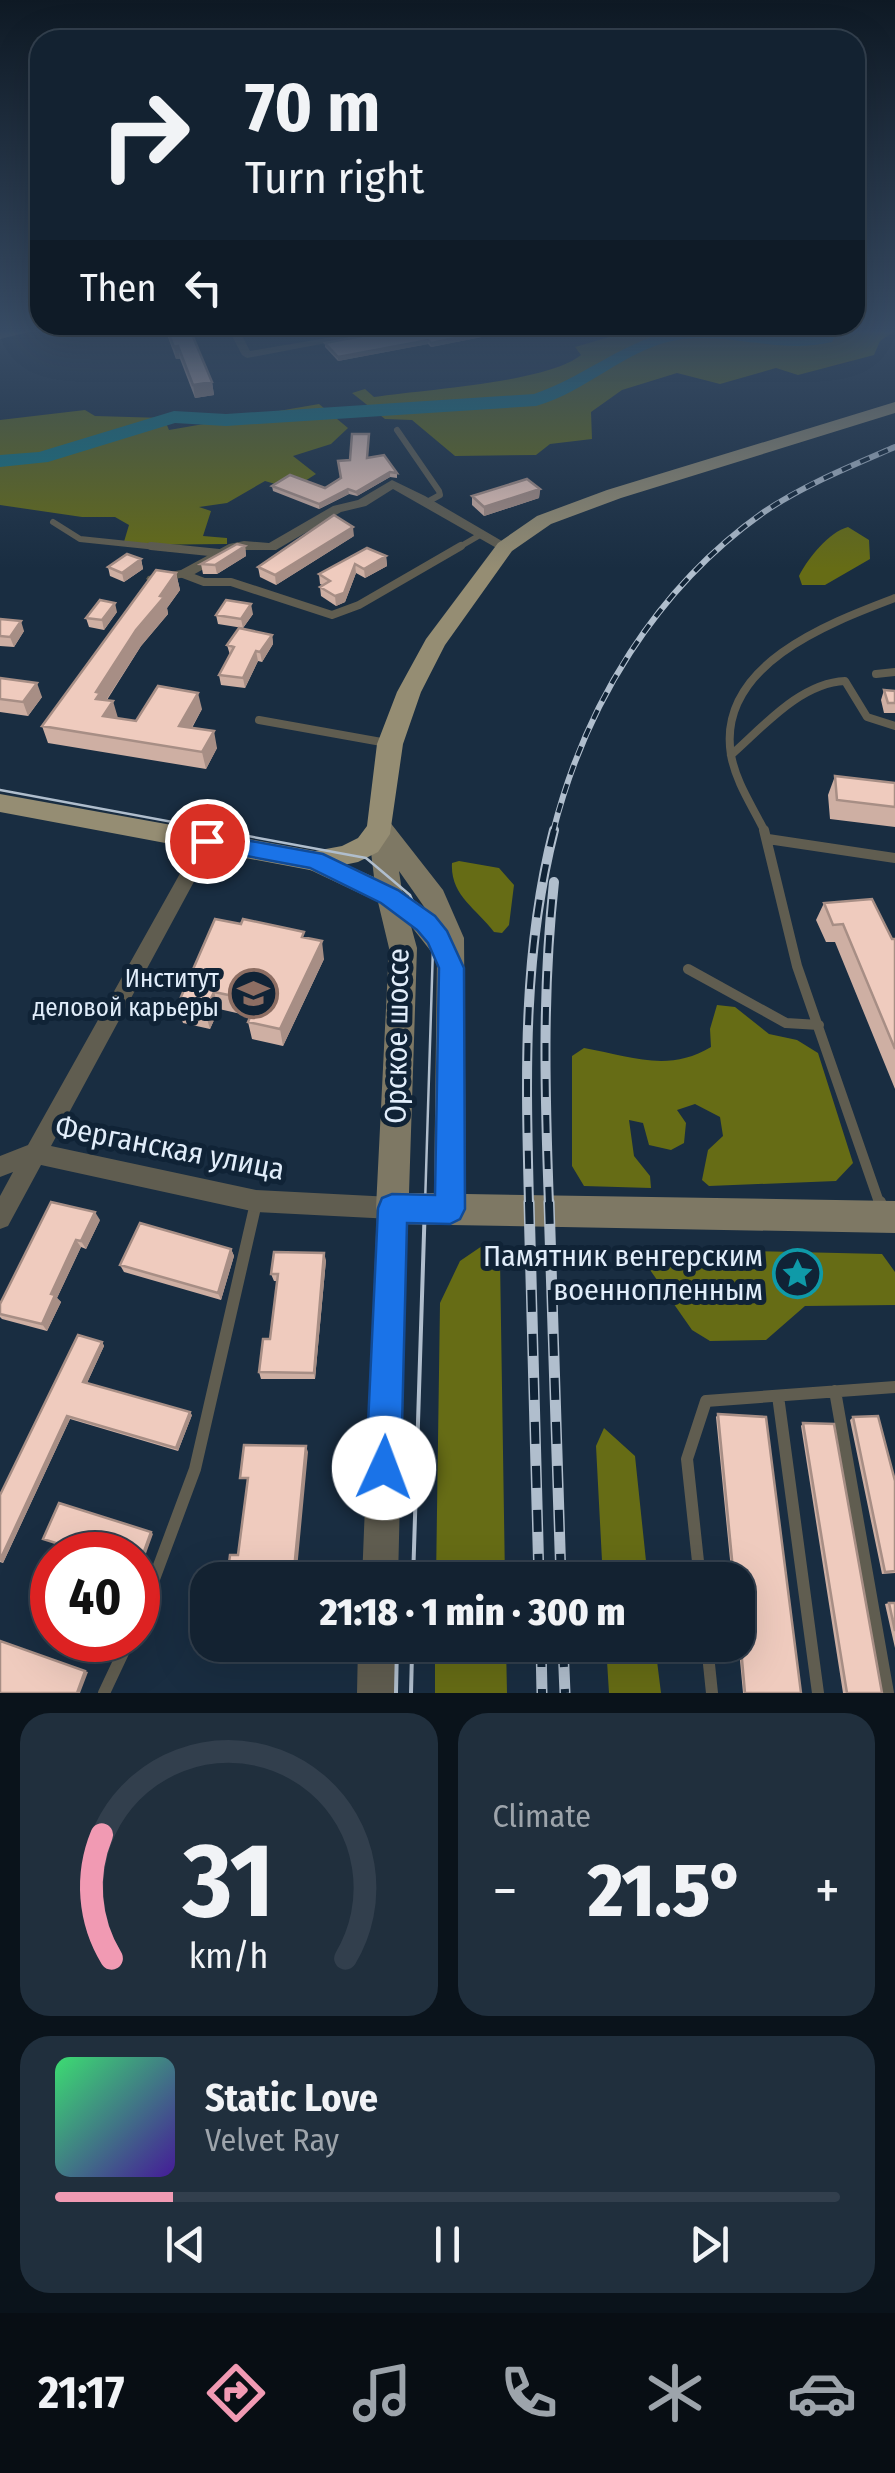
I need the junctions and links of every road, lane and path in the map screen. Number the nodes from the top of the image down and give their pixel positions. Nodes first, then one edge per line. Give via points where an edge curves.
1 (882, 411) edge
2 (398, 430) dead end
3 (429, 501) junction
4 (53, 522) dead end
5 (480, 535) junction
6 (505, 547) junction
7 (218, 553) junction
8 (184, 574) junction
9 (143, 594) edge
10 (895, 598) edge
11 (895, 672) edge
12 (876, 674) dead end
13 (259, 720) dead end
14 (895, 726) edge
15 (390, 744) junction
16 (731, 755) junction
17 (0, 803) edge
18 (380, 827) junction
19 (768, 839) junction
20 (207, 841) junction
21 (895, 858) edge
22 (315, 860) junction
23 (390, 897) junction
24 (452, 968) junction
25 (688, 968) dead end
26 (820, 1025) junction
27 (34, 1153) junction
28 (1, 1168) edge
29 (256, 1201) junction
30 (392, 1208) junction
31 (450, 1209) junction
32 (890, 1216) edge
33 (0, 1218) edge
34 (894, 1390) edge
35 (835, 1392) junction
36 (778, 1396) junction
37 (381, 1562) edge
38 (698, 1562) edge
39 (160, 1572) edge
40 (119, 1662) edge
41 (377, 1662) edge
42 (708, 1662) edge
43 (104, 1693) edge
44 (376, 1693) edge
45 (712, 1693) edge
46 (818, 1693) edge
47 (888, 1693) edge

1 - 6 main road via 614,494 544,520
2 - 3 lane via 440,491
3 - 5 street
3 - 7 street via 392,484 271,547 246,542
4 - 7 lane via 80,539
5 - 6 street
5 - 8 lane via 332,615
6 - 15 main road via 434,644
7 - 8 street
8 - 9 street via 154,579
10 - 16 lane via 793,644 756,677 730,728
11 - 12 lane
13 - 15 lane
14 - 16 lane via 868,719 853,704 845,681 832,679
15 - 18 main road
16 - 19 lane via 741,791
17 - 20 main road
18 - 22 main road via 368,845
18 - 23 main road, Орское шоссе
18 - 24 main road via 434,897 451,938
19 - 21 lane
19 - 26 lane via 791,948
20 - 22 main road
20 - 27 street
22 - 23 main road
23 - 24 main road via 426,923
23 - 30 main road, Орское шоссе via 403,948
24 - 31 main road
25 - 26 lane via 786,1023
26 - 32 lane
27 - 28 street, Ферганская улица
27 - 29 street, Ферганская улица
27 - 33 street
29 - 30 street, Ферганская улица
29 - 39 lane via 211,1416
30 - 31 main road
30 - 37 street, Орское шоссе
31 - 32 main road
34 - 35 lane
35 - 36 lane
35 - 47 lane
36 - 38 lane via 706,1401 687,1459
36 - 46 lane
40 - 43 lane
41 - 44 street
42 - 45 lane

